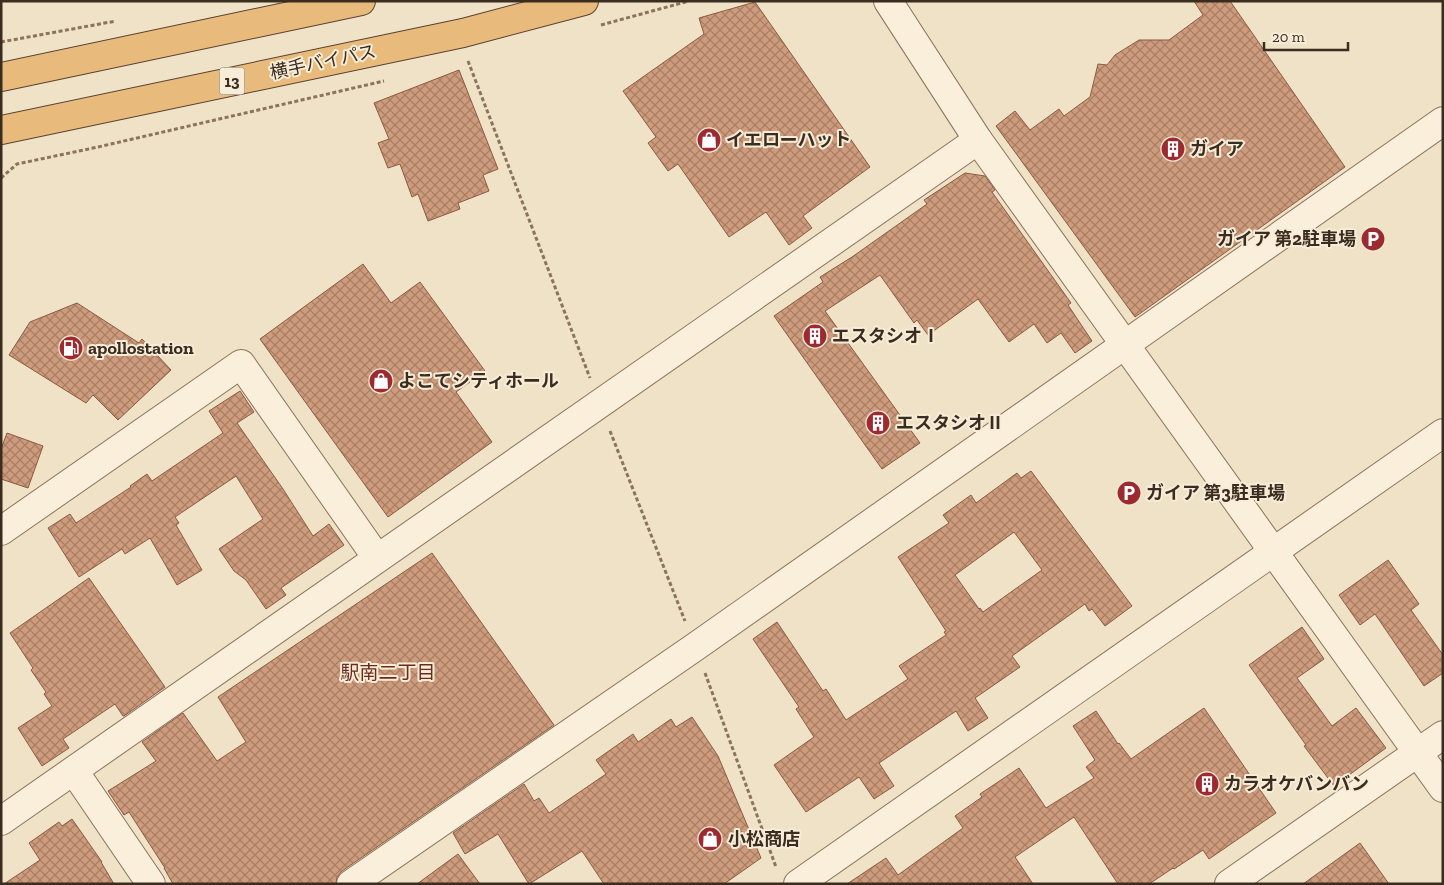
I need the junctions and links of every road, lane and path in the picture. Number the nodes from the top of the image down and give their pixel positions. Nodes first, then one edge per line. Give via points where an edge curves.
1 (361, 1) edge
2 (584, 1) edge
3 (888, 1) edge
4 (314, 7) edge
5 (468, 61) dead end
6 (1, 77) edge
7 (1443, 122) edge
8 (1, 130) edge
9 (978, 140) junction
10 (1126, 345) junction
11 (599, 404) junction
12 (1443, 433) edge
13 (1, 531) edge
14 (1274, 551) junction
15 (377, 558) junction
16 (1443, 735) edge
17 (1418, 752) junction
18 (74, 771) junction
19 (1443, 788) edge
20 (1, 821) edge
21 (808, 881) edge
22 (151, 884) edge
23 (351, 884) edge
24 (1229, 884) edge

1 - 4 highway
2 - 8 highway, 横手バイパス / 13 via 463,33
3 - 9 street
4 - 6 highway
5 - 11 path
7 - 10 street
9 - 10 street
9 - 11 street
10 - 14 street
10 - 23 street
11 - 15 street
12 - 14 street
13 - 15 street via 240,364
14 - 17 street
14 - 21 street
15 - 18 street
16 - 17 street
17 - 19 street
17 - 24 street
18 - 20 street
18 - 22 street

